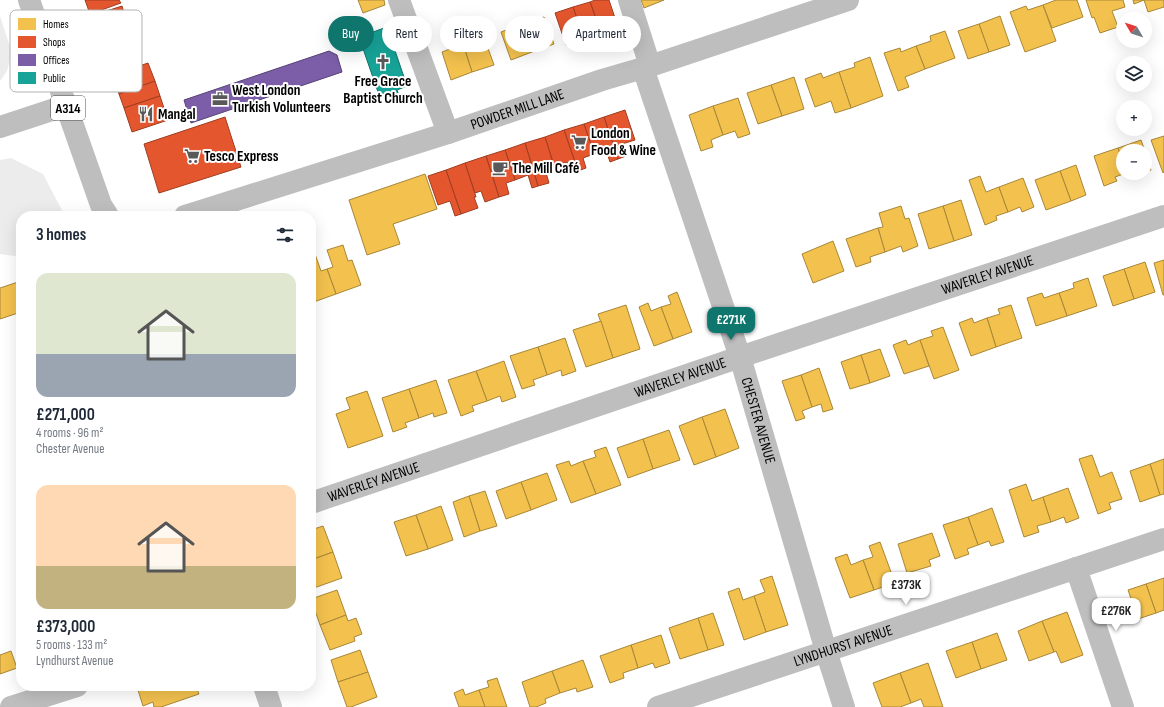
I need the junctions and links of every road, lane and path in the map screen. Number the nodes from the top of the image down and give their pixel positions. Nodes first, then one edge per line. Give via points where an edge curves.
1 (30, 0) edge
2 (399, 0) edge
3 (629, 0) edge
4 (848, 0) edge
5 (34, 10) edge
6 (646, 67) junction
7 (62, 92) edge
8 (67, 105) junction
9 (0, 127) edge
10 (448, 133) junction
11 (105, 211) edge
12 (201, 211) edge
13 (1164, 216) edge
14 (740, 357) junction
15 (316, 501) edge
16 (1164, 539) edge
17 (1076, 568) junction
18 (826, 650) junction
19 (61, 691) edge
20 (266, 691) edge
21 (11, 707) edge
22 (271, 707) edge
23 (658, 707) edge
24 (844, 707) edge
25 (1123, 707) edge

1 - 5 street, A314
2 - 10 street
3 - 6 street, CHESTER AVENUE
4 - 6 street, POWDER MILL LANE
6 - 10 street, POWDER MILL LANE
6 - 14 street, CHESTER AVENUE
7 - 8 street, A314
8 - 9 street
8 - 11 street, A314
10 - 12 street, POWDER MILL LANE
13 - 14 street, WAVERLEY AVENUE
14 - 15 street, WAVERLEY AVENUE
14 - 18 street, CHESTER AVENUE
16 - 17 street, LYNDHURST AVENUE
17 - 18 street, LYNDHURST AVENUE
17 - 25 street
18 - 23 street, LYNDHURST AVENUE
18 - 24 street, CHESTER AVENUE
19 - 21 street
20 - 22 street

